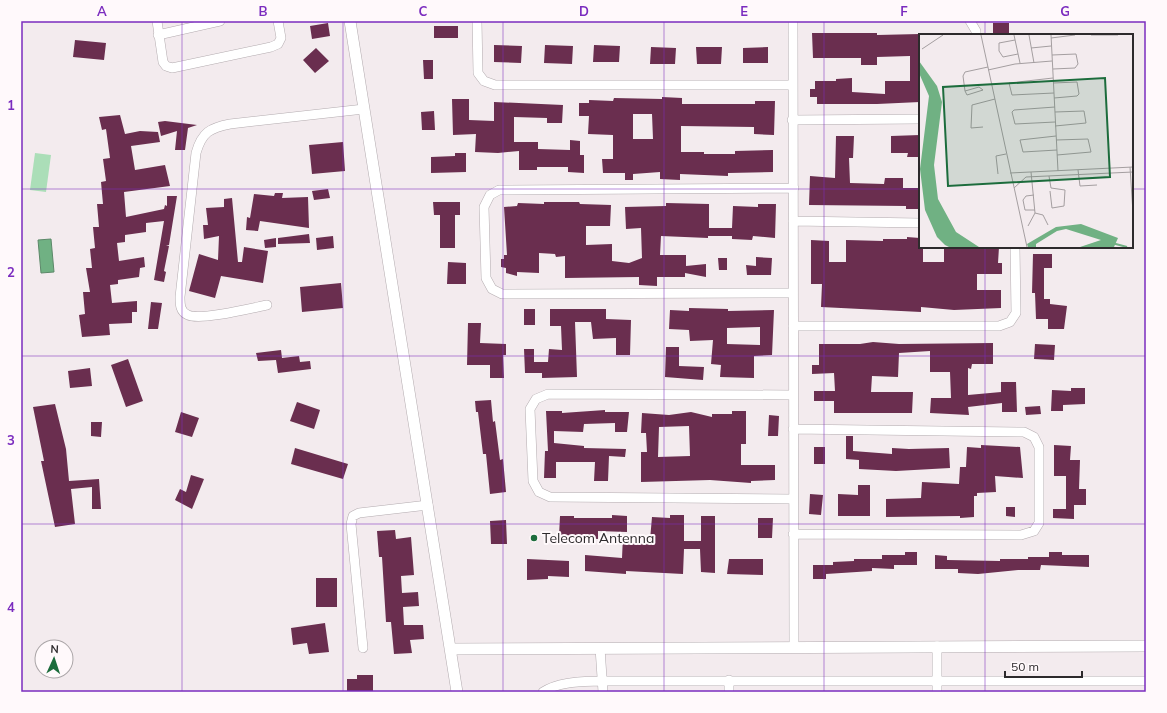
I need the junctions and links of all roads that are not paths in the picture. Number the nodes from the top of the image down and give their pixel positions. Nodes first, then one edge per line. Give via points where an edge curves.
1 (157, 21) edge
2 (220, 21) edge
3 (278, 21) edge
4 (350, 21) edge
5 (477, 21) edge
6 (793, 21) edge
7 (970, 21) edge
8 (976, 34) edge
9 (158, 35) junction
10 (794, 85) junction
11 (364, 109) junction
12 (919, 119) edge
13 (792, 120) junction
14 (794, 188) junction
15 (793, 221) junction
16 (919, 223) edge
17 (1015, 248) edge
18 (794, 293) junction
19 (267, 305) dead end
20 (793, 326) junction
21 (793, 395) junction
22 (793, 429) junction
23 (793, 498) junction
24 (428, 505) junction
25 (793, 534) junction
26 (937, 646) junction
27 (1146, 646) edge
28 (794, 647) junction
29 (363, 648) dead end
30 (600, 648) junction
31 (450, 649) junction
32 (729, 680) junction
33 (602, 681) junction
34 (937, 682) junction
35 (1146, 682) edge
36 (457, 692) edge
37 (543, 692) edge
38 (603, 692) edge
39 (729, 692) edge
40 (937, 692) edge

1 - 9 street
2 - 9 street
3 - 9 street via 281,38 278,44 172,68 162,62
4 - 11 street
5 - 10 street via 478,73 484,81 495,85
6 - 10 street
7 - 8 street
10 - 13 street
11 - 19 street via 230,124 206,132 199,142 180,297 182,310 187,315 203,317
11 - 24 street
12 - 13 street
13 - 14 street
14 - 15 street
14 - 18 street via 499,190 490,195 484,207 486,278 492,289 502,294
15 - 16 street
15 - 18 street
17 - 20 street via 1016,313 1010,322 1005,324
18 - 20 street
20 - 21 street
21 - 22 street
21 - 23 street via 548,394 536,399 530,409 533,481 539,492 550,497
22 - 23 street
22 - 25 street via 1024,432 1034,437 1039,447 1039,523 1034,531 1021,535
23 - 25 street
24 - 29 street via 359,512 353,516 351,524
24 - 31 street
25 - 28 street
26 - 27 street
26 - 28 street
26 - 34 street
28 - 30 street
30 - 31 street
30 - 33 street
31 - 36 street
32 - 33 street
32 - 34 street
32 - 39 street
33 - 37 street via 563,684
33 - 38 street
34 - 35 street
34 - 40 street

